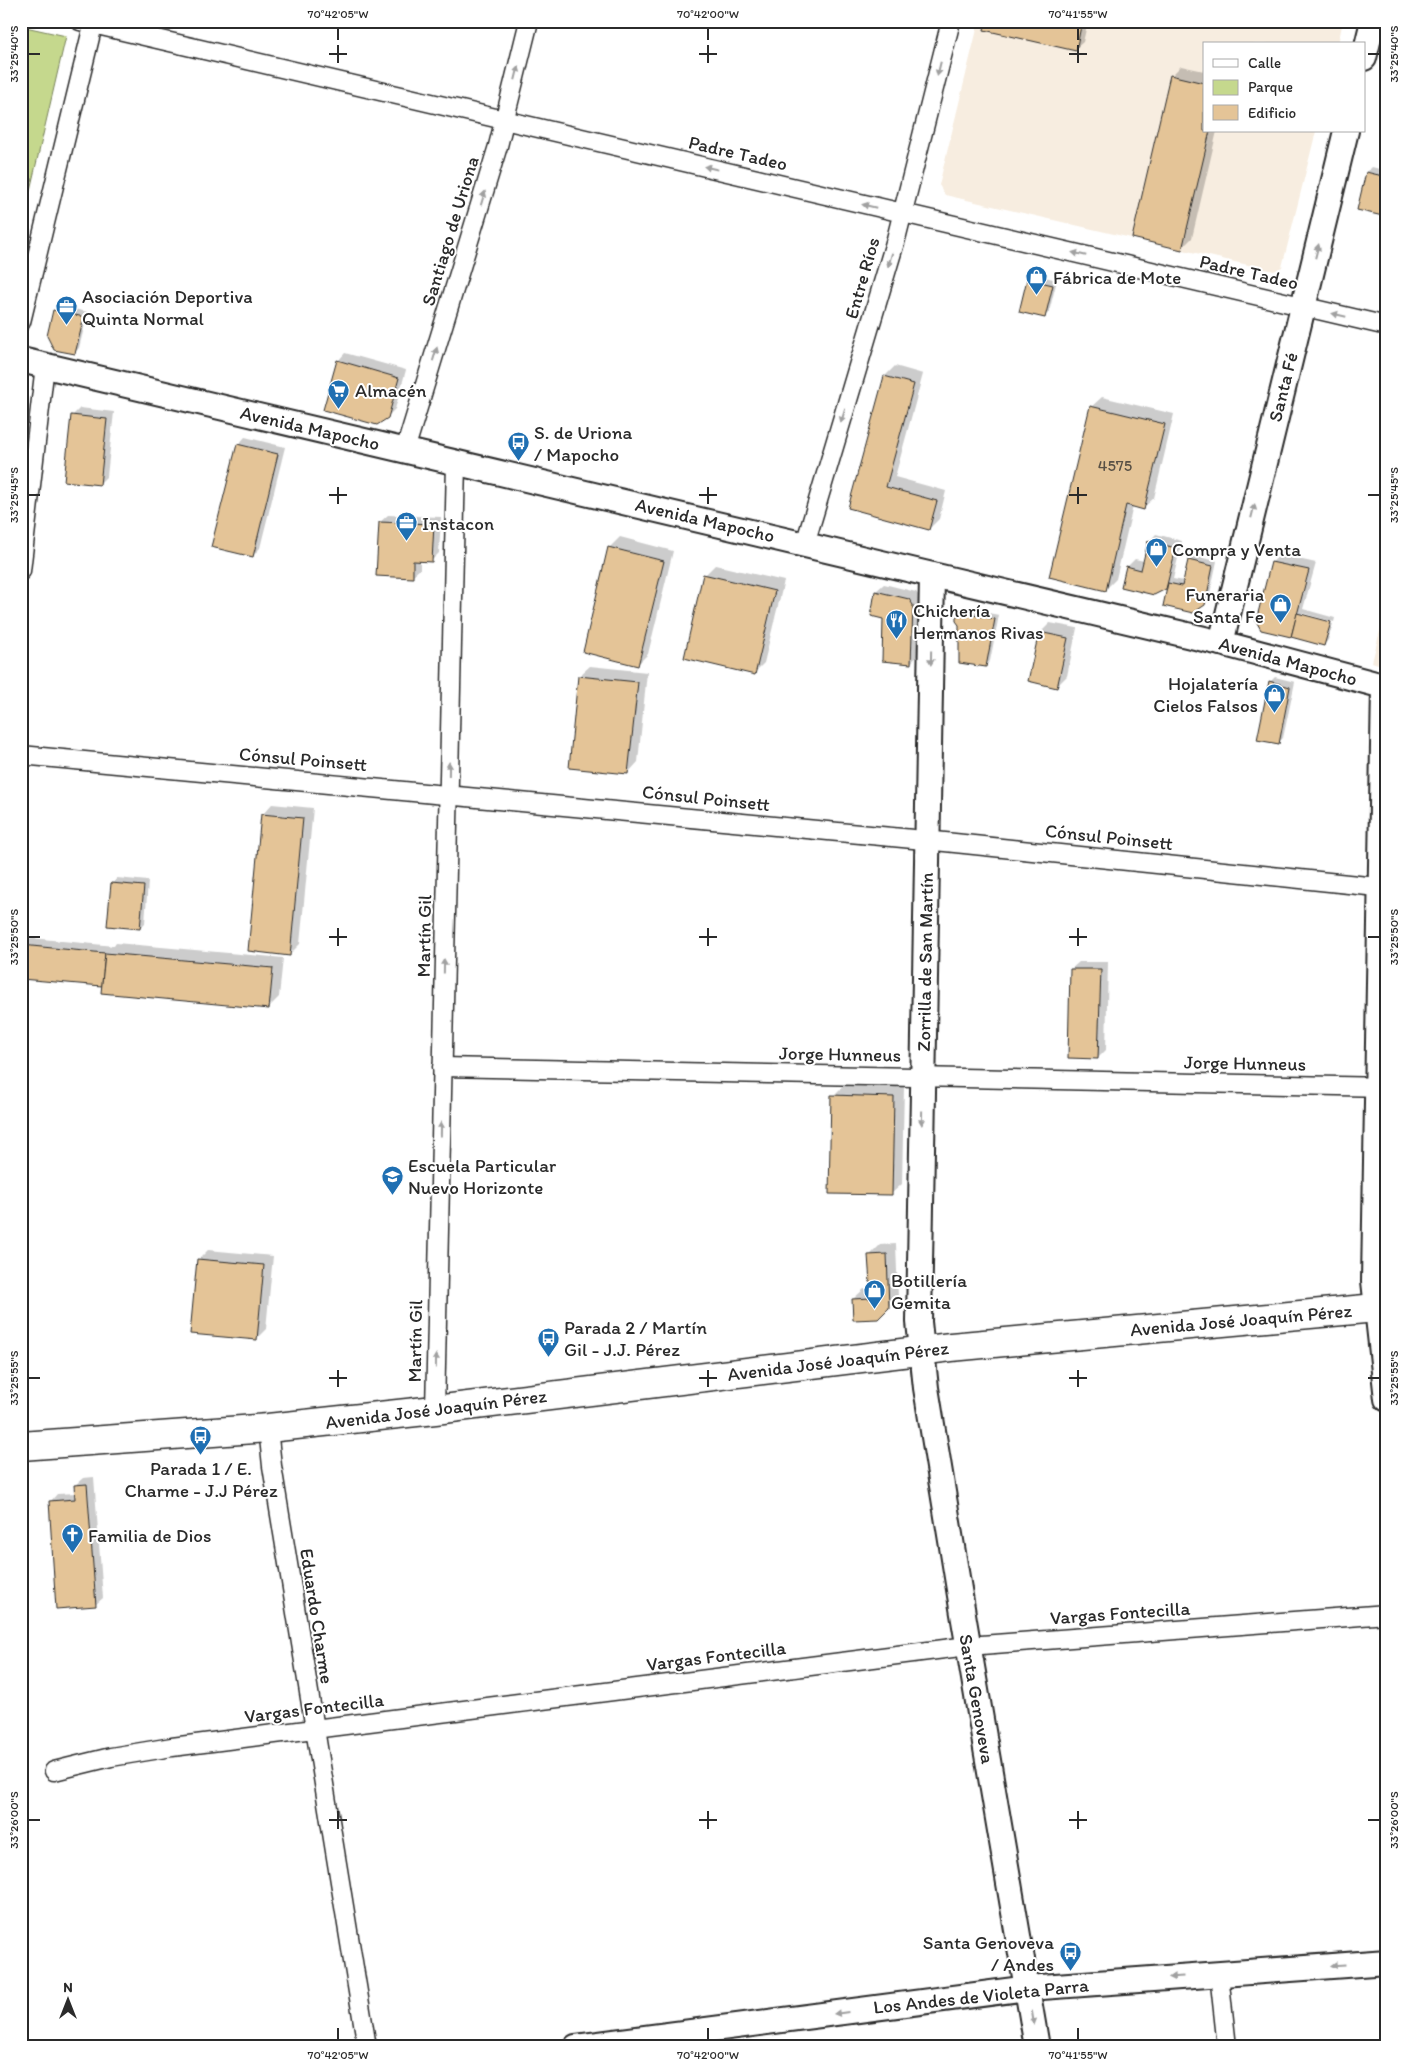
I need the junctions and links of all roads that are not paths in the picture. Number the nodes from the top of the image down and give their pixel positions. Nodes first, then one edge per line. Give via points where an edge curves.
1 (529, 21) edge
2 (950, 21) edge
3 (1373, 21) edge
4 (89, 22) edge
5 (1366, 50) edge
6 (505, 120) junction
7 (1346, 132) edge
8 (903, 214) junction
9 (1304, 307) junction
10 (21, 322) edge
11 (1387, 326) edge
12 (21, 360) edge
13 (44, 366) junction
14 (406, 450) junction
15 (456, 462) junction
16 (805, 544) junction
17 (21, 571) edge
18 (932, 575) junction
19 (1221, 643) junction
20 (1386, 686) edge
21 (21, 756) edge
22 (448, 794) junction
23 (927, 840) junction
24 (1384, 887) edge
25 (442, 1067) junction
26 (923, 1077) junction
27 (1382, 1087) edge
28 (1381, 1307) edge
29 (921, 1350) junction
30 (1387, 1398) edge
31 (435, 1410) junction
32 (268, 1428) junction
33 (21, 1446) edge
34 (1387, 1614) edge
35 (968, 1646) junction
36 (314, 1729) junction
37 (54, 1771) dead end
38 (1387, 1962) edge
39 (1219, 1974) junction
40 (1028, 1988) junction
41 (367, 2047) edge
42 (576, 2047) edge
43 (1037, 2047) edge
44 (1227, 2047) edge

6 -> 1 street, Santiago de Uriona
2 -> 8 street, Entre Ríos
3 - 5 street
4 - 6 street, Padre Tadeo
4 - 10 street
8 -> 6 street, Padre Tadeo
14 -> 6 street, Santiago de Uriona
9 -> 7 street, Santa Fé
9 -> 8 street, Padre Tadeo
8 -> 16 street, Entre Ríos
11 -> 9 street, Padre Tadeo
19 -> 9 street, Santa Fé
12 - 13 street, Avenida Mapocho
13 - 14 street, Avenida Mapocho
13 - 17 street
14 - 15 street, Avenida Mapocho
15 - 16 street, Avenida Mapocho
22 -> 15 street, Martín Gil
16 - 18 street, Avenida Mapocho
18 - 19 street, Avenida Mapocho
18 -> 23 street, Zorrilla de San Martín
19 - 20 street, Avenida Mapocho
20 - 24 street
21 - 22 street, Cónsul Poinsett
22 - 23 street, Cónsul Poinsett
25 -> 22 street, Martín Gil
23 - 24 street, Cónsul Poinsett
23 - 26 street, Zorrilla de San Martín
24 - 27 street
25 - 26 street, Jorge Hunneus
31 -> 25 street, Martín Gil
26 - 27 street, Jorge Hunneus
26 -> 29 street, Zorrilla de San Martín via 918,1314
27 - 28 street via 1374,1281
28 - 29 main road, Avenida José Joaquín Pérez
28 - 30 street
29 - 31 main road, Avenida José Joaquín Pérez
29 - 35 street, Santa Genoveva
31 - 32 main road, Avenida José Joaquín Pérez
32 - 33 main road, Avenida José Joaquín Pérez
32 - 36 street, Eduardo Charme
34 - 35 street, Vargas Fontecilla
35 - 36 street, Vargas Fontecilla
35 - 40 street, Santa Genoveva
36 - 37 street, Vargas Fontecilla via 141,1752
36 - 41 street, Eduardo Charme
38 -> 39 street, Los Andes de Violeta Parra
39 -> 40 street, Los Andes de Violeta Parra
39 - 44 street
40 -> 42 street, Los Andes de Violeta Parra
40 -> 43 street, Santa Genoveva

